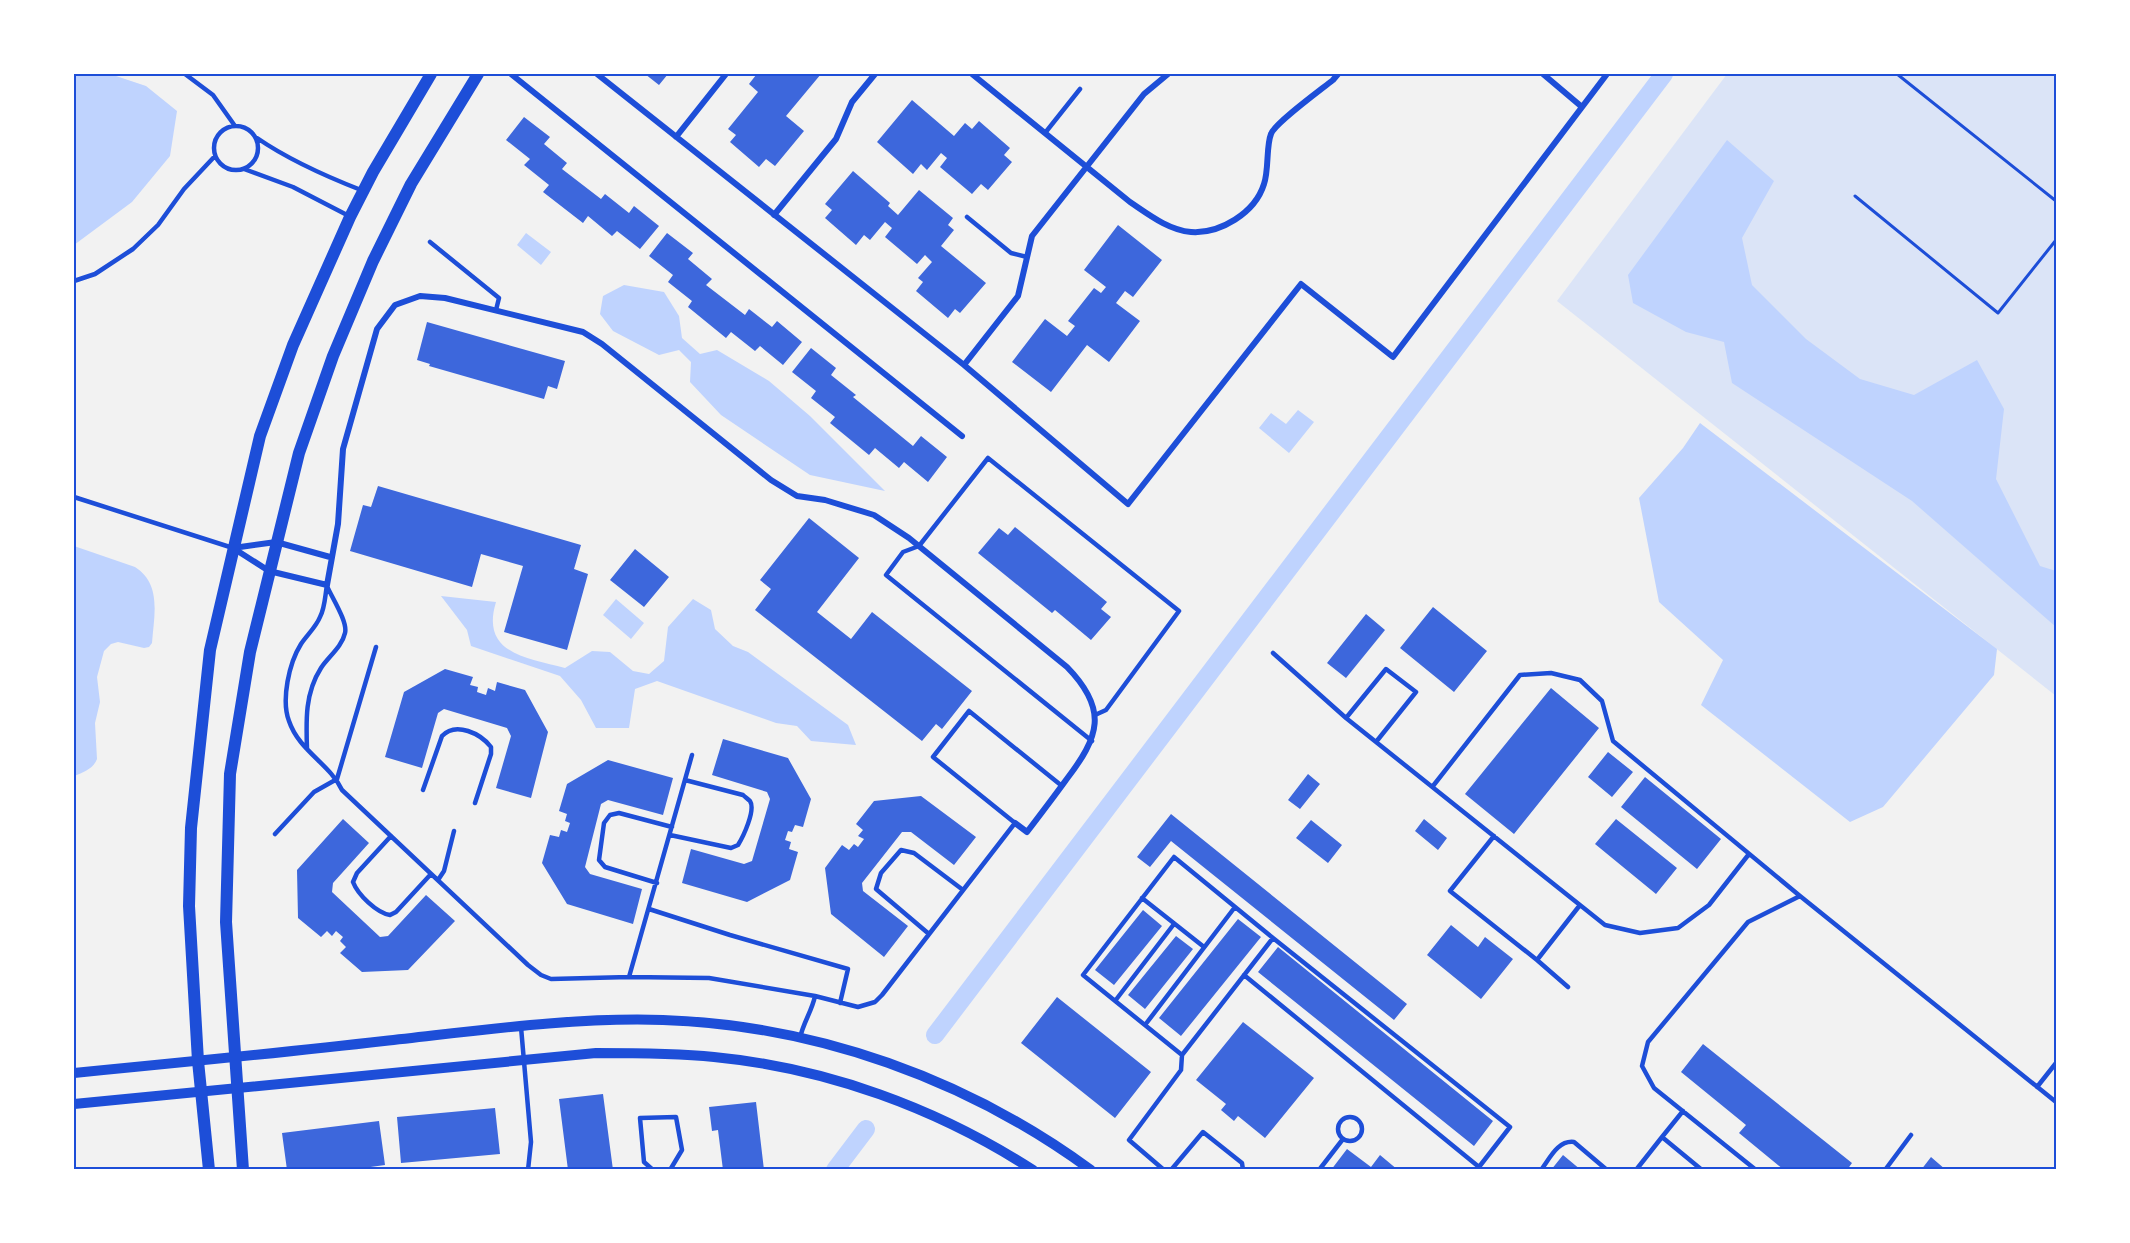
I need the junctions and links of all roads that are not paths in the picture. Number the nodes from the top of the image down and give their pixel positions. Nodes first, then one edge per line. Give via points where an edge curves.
1 (186, 74) edge
2 (431, 74) edge
3 (478, 74) edge
4 (511, 74) edge
5 (597, 74) edge
6 (726, 74) edge
7 (875, 74) edge
8 (972, 74) edge
9 (1168, 74) edge
10 (1338, 74) edge
11 (1543, 74) edge
12 (1607, 74) edge
13 (1080, 89) dead end
14 (1582, 107) junction
15 (235, 126) junction
16 (1045, 133) junction
17 (676, 137) junction
18 (257, 138) junction
19 (215, 156) junction
20 (1087, 167) junction
21 (244, 169) junction
22 (364, 191) junction
23 (774, 215) junction
24 (350, 217) junction
25 (967, 217) dead end
26 (430, 242) dead end
27 (1027, 257) junction
28 (74, 280) edge
29 (496, 310) junction
30 (964, 364) junction
31 (962, 436) dead end
32 (74, 497) edge
33 (276, 542) junction
34 (919, 546) junction
35 (233, 548) junction
36 (330, 557) junction
37 (269, 571) junction
38 (327, 585) junction
39 (376, 647) dead end
40 (1273, 653) dead end
41 (1095, 715) junction
42 (1346, 718) junction
43 (1092, 741) junction
44 (1376, 742) junction
45 (307, 752) junction
46 (692, 755) dead end
47 (337, 779) junction
48 (685, 780) junction
49 (1062, 786) junction
50 (1432, 786) junction
51 (423, 790) dead end
52 (475, 803) dead end
53 (1015, 823) junction
54 (672, 827) junction
55 (454, 831) dead end
56 (275, 834) dead end
57 (670, 835) junction
58 (391, 836) junction
59 (1494, 836) junction
60 (1749, 854) junction
61 (431, 874) junction
62 (438, 880) junction
63 (657, 883) junction
64 (963, 890) junction
65 (1800, 896) junction
66 (1142, 898) junction
67 (1580, 905) junction
68 (1235, 907) junction
69 (649, 909) junction
70 (1174, 924) junction
71 (929, 934) junction
72 (1273, 938) junction
73 (1204, 947) junction
74 (1537, 960) junction
75 (1244, 975) junction
76 (629, 977) junction
77 (1568, 987) dead end
78 (815, 996) junction
79 (1114, 1001) junction
80 (840, 1003) junction
81 (1145, 1025) junction
82 (521, 1027) junction
83 (801, 1038) junction
84 (1182, 1055) junction
85 (235, 1058) junction
86 (524, 1060) junction
87 (198, 1061) junction
88 (2056, 1063) edge
89 (74, 1073) edge
90 (2037, 1087) junction
91 (237, 1088) junction
92 (201, 1091) junction
93 (2056, 1102) edge
94 (74, 1104) edge
95 (1683, 1111) junction
96 (1911, 1135) dead end
97 (1662, 1137) junction
98 (1343, 1139) junction
99 (209, 1170) edge
100 (243, 1170) edge
101 (528, 1170) edge
102 (653, 1170) edge
103 (670, 1170) edge
104 (1033, 1170) edge
105 (1091, 1170) edge
106 (1164, 1170) edge
107 (1171, 1170) edge
108 (1243, 1170) edge
109 (1319, 1170) edge
110 (1541, 1170) edge
111 (1607, 1170) edge
112 (1636, 1170) edge
113 (1702, 1170) edge
114 (1755, 1170) edge
115 (1885, 1170) edge

1 - 15 lane via 213,95
2 - 22 main road
3 - 33 main road via 411,184 373,261 298,453
4 - 31 street
5 - 17 street
6 - 17 street
7 - 23 street via 852,102 836,139
8 - 16 street
9 - 20 street via 1144,94
10 - 20 street via 1271,133 1264,185 1255,203 1218,228 1192,232 1153,218
11 - 14 street
12 - 14 street
13 - 16 lane
14 - 30 street via 1393,357 1301,284 1128,504
15 - 18 lane via 248,129
15 - 19 lane via 218,136
16 - 20 street
17 - 23 street
18 - 21 lane via 258,156
18 - 22 lane via 304,166
19 - 21 lane via 224,167
19 - 28 lane via 133,249 95,274
20 - 27 street via 1032,236
21 - 24 lane via 293,187
22 - 24 main road
23 - 30 street
24 - 35 main road via 293,345 260,436
25 - 27 lane via 1011,254
26 - 29 lane via 499,298
27 - 30 street via 1018,296
29 - 34 street via 583,332 771,480 797,496 874,515
29 - 36 street via 420,296 395,305 377,329 344,449 338,524
32 - 35 lane
33 - 35 street
33 - 36 street
33 - 37 main road
34 - 41 street via 1067,667 1079,679
34 - 41 lane via 988,458 1179,611 1106,710
34 - 43 lane via 903,552 886,575
35 - 37 street
35 - 87 main road via 210,650 191,828 189,906
36 - 38 street
37 - 38 street
37 - 85 main road via 250,652 230,774 226,922
38 - 45 lane via 320,618 300,646 286,692 289,720
38 - 45 lane via 345,622 345,633 311,686 306,717
39 - 47 lane
40 - 42 lane
41 - 43 street
42 - 44 lane
42 - 44 lane via 1386,669 1416,692
43 - 49 street
44 - 50 lane
45 - 47 lane
46 - 48 lane
47 - 56 lane via 314,792
47 - 58 lane via 342,790
48 - 54 lane
48 - 57 lane via 750,800 745,833 738,845 731,848
49 - 53 street via 1027,832
49 - 53 lane via 969,711 933,757
50 - 59 lane
50 - 60 lane via 1520,675 1551,673 1580,680 1602,701 1613,741
51 - 52 lane via 442,736 453,729 478,734 492,747
53 - 64 lane
54 - 57 lane
54 - 63 lane via 619,813 610,815 604,823 599,860 605,867
55 - 62 lane
57 - 63 lane
58 - 61 lane
58 - 61 lane via 357,873 353,882 356,889 383,914 390,915
59 - 67 lane
59 - 74 lane via 1450,891
60 - 65 lane
60 - 67 lane via 1709,904 1678,928 1640,933 1605,925
61 - 62 lane
62 - 76 lane via 541,975 551,979
63 - 69 lane
64 - 71 lane
64 - 71 lane via 914,853 901,850 881,873 876,889
65 - 90 lane
65 - 95 lane via 1748,922 1648,1042 1642,1066 1654,1088
66 - 68 lane via 1174,857
66 - 70 lane
66 - 79 lane via 1083,975
67 - 74 lane
68 - 72 lane
68 - 73 lane
69 - 76 lane
69 - 80 lane via 848,969
70 - 73 lane
70 - 79 lane
71 - 80 lane via 875,1002 858,1007
72 - 75 lane
72 - 75 lane via 1510,1127 1479,1167
73 - 81 lane
74 - 77 lane
75 - 84 lane
76 - 78 lane via 709,978
78 - 80 lane
78 - 83 lane
79 - 81 lane
81 - 84 lane
82 - 83 street via 662,1020 723,1024
82 - 85 street
82 - 86 lane
83 - 105 street via 905,1068 963,1093 1018,1122
84 - 106 lane via 1181,1070 1129,1140
85 - 87 street
85 - 91 main road
86 - 91 street
86 - 101 lane via 531,1142
86 - 104 street via 596,1053 656,1053 778,1066 898,1101 954,1125
87 - 89 street
87 - 92 main road
88 - 90 lane
90 - 93 lane
91 - 92 street
91 - 100 main road
92 - 94 street
92 - 99 main road
95 - 97 lane
95 - 114 lane
96 - 115 lane
97 - 112 lane
97 - 113 lane
98 - 98 lane via 1350,1141 1360,1136 1361,1125 1357,1120 1349,1118 1340,1125
98 - 109 lane
102 - 103 lane via 644,1162 640,1118 676,1117 682,1150
107 - 108 lane via 1203,1132 1242,1163
110 - 111 lane via 1560,1145 1574,1142

